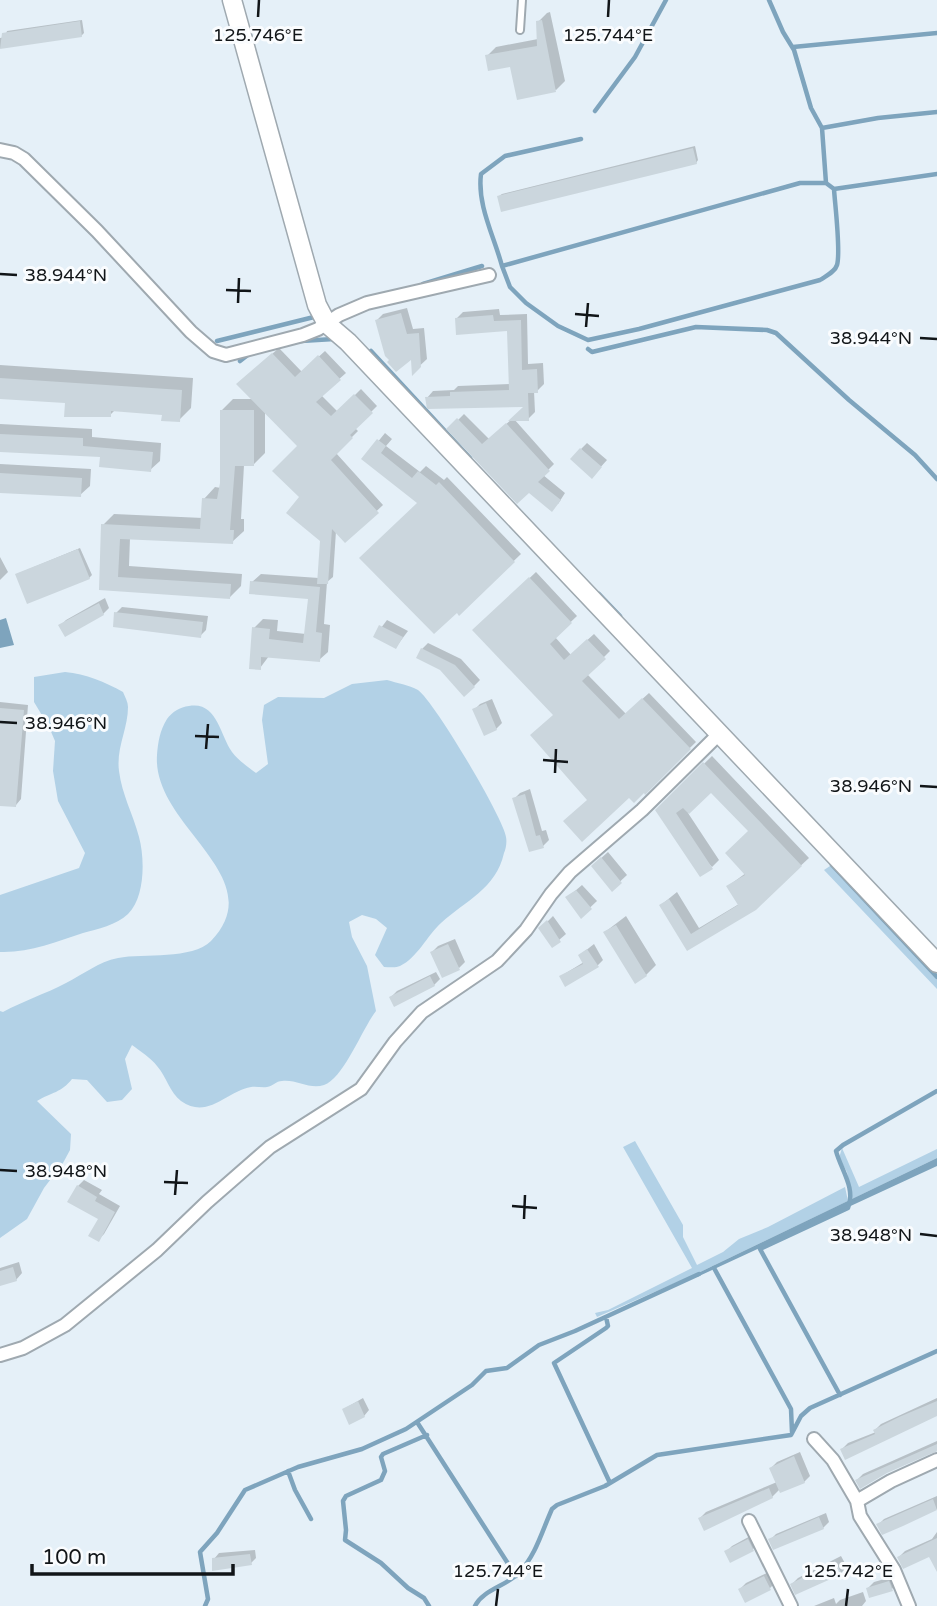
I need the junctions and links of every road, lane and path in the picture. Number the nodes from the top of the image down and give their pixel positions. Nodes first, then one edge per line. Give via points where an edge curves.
1 (232, 0) edge
2 (522, 0) edge
3 (520, 30) dead end
4 (0, 150) edge
5 (489, 275) dead end
6 (327, 324) junction
7 (720, 733) junction
8 (937, 963) edge
9 (0, 1355) edge
10 (814, 1439) dead end
11 (937, 1460) edge
12 (857, 1501) junction
13 (749, 1521) dead end
14 (791, 1606) edge
15 (909, 1606) edge

1 - 6 street via 317,305
2 - 3 lane
4 - 6 street via 24,159 213,351 226,355
5 - 6 street via 367,303
6 - 7 street
7 - 8 street
7 - 9 street via 570,872 497,961 422,1012 361,1089 270,1147 157,1250 65,1325
10 - 12 street via 833,1460
11 - 12 street
12 - 15 street via 860,1516 894,1570
13 - 14 street

